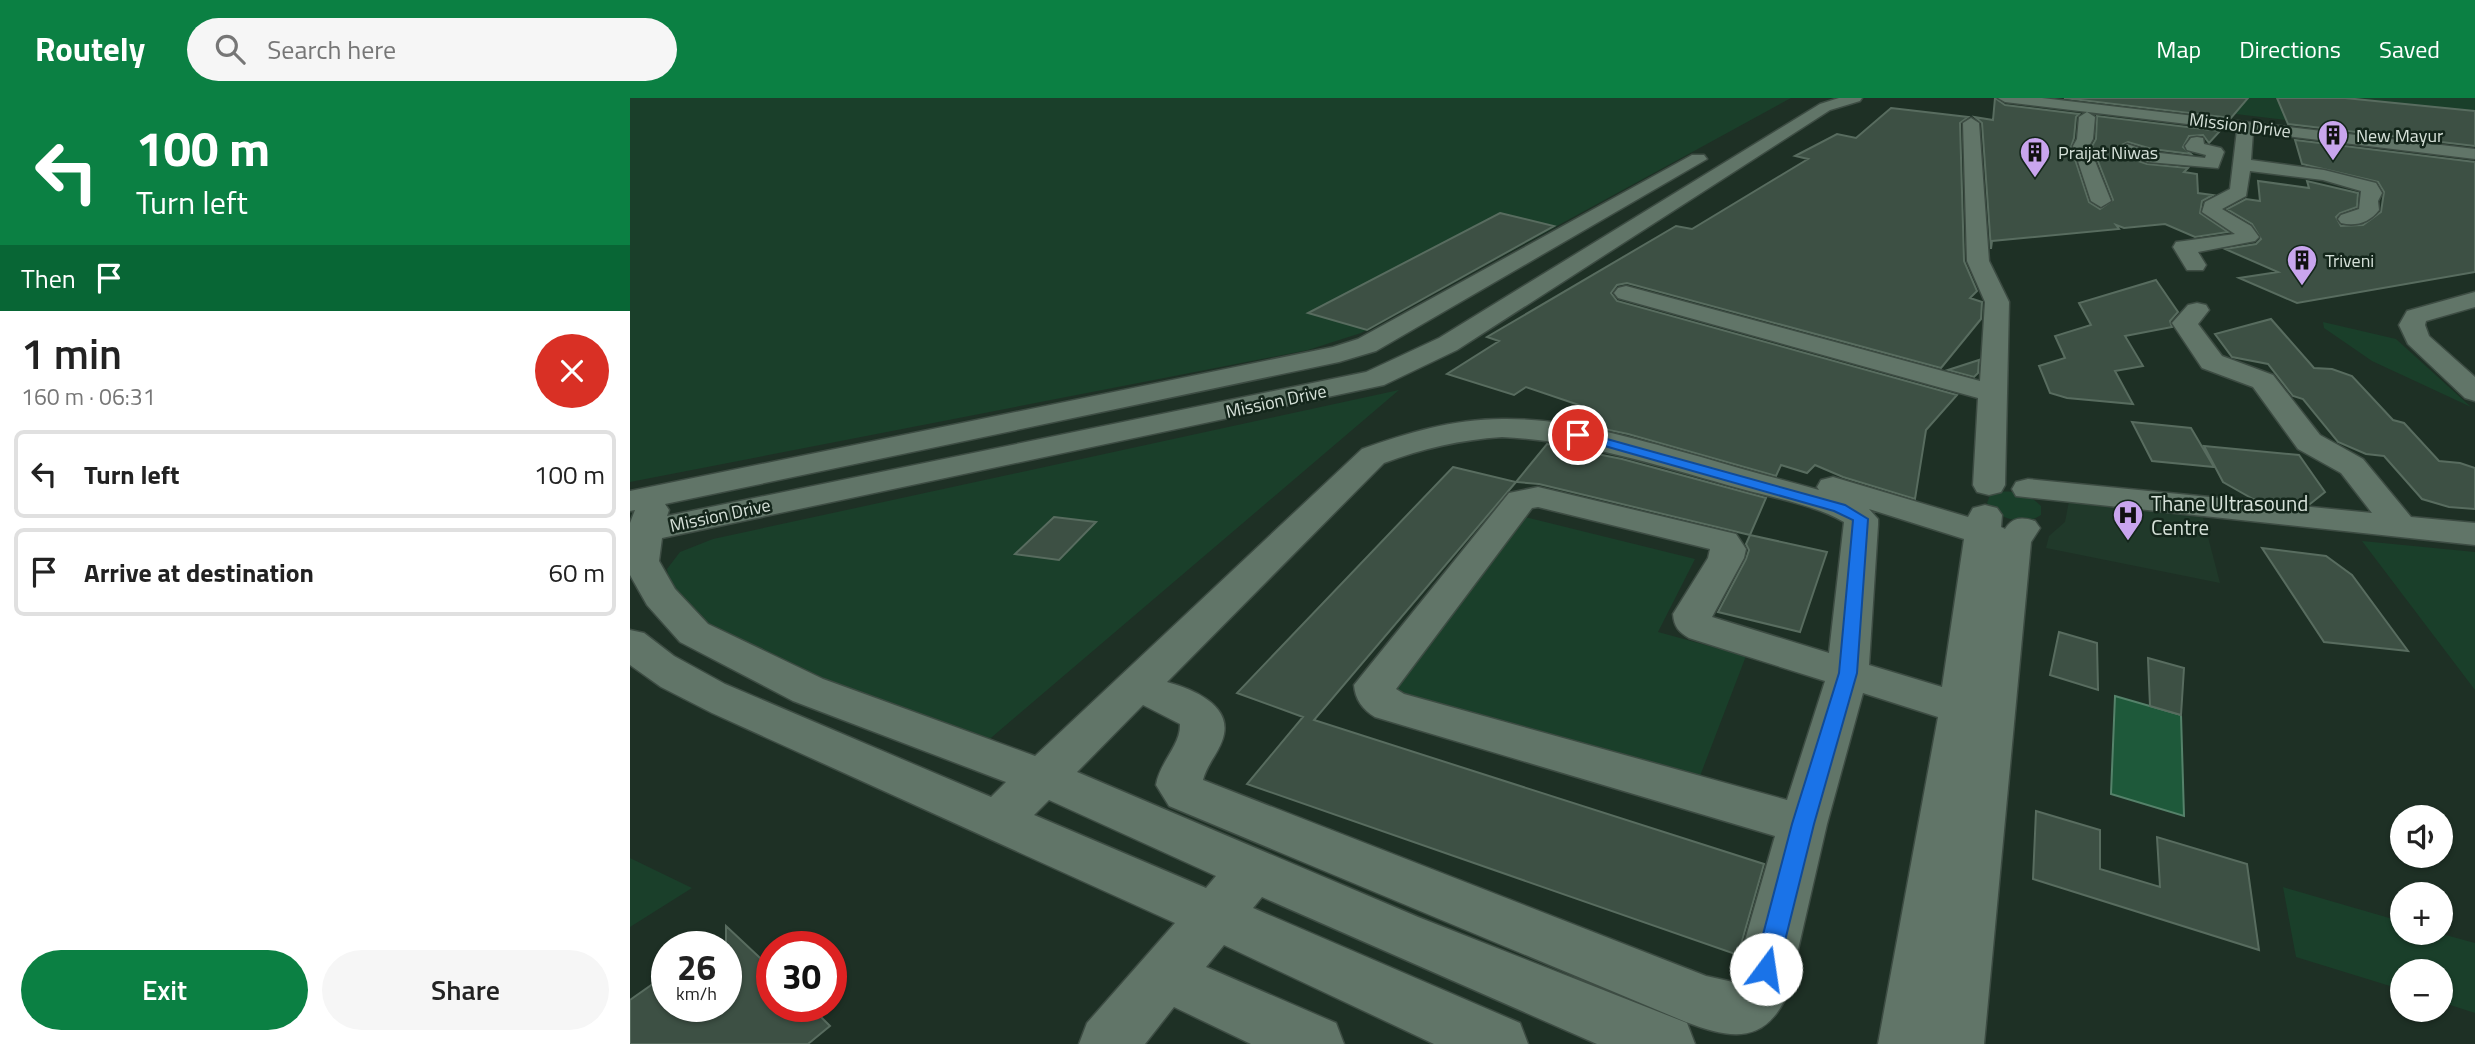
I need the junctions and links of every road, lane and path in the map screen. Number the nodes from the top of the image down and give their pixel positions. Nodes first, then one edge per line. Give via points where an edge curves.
1 (1810, 98) edge
2 (1854, 98) edge
3 (2005, 98) edge
4 (2063, 100) edge
5 (2039, 101) junction
6 (2107, 109) junction
7 (2087, 117) junction
8 (1971, 124) dead end
9 (2246, 126) junction
10 (2172, 139) dead end
11 (2197, 142) junction
12 (2475, 147) edge
13 (2127, 149) dead end
14 (2475, 154) edge
15 (2242, 156) junction
16 (2101, 201) dead end
17 (2348, 219) dead end
18 (2195, 265) dead end
19 (1626, 293) dead end
20 (2475, 299) edge
21 (2197, 310) dead end
22 (2475, 392) edge
23 (1993, 393) junction
24 (1578, 435) junction
25 (641, 515) edge
26 (2003, 515) junction
27 (2401, 527) junction
28 (2475, 534) edge
29 (630, 643) edge
30 (1848, 673) junction
31 (1136, 687) junction
32 (808, 690) junction
33 (1977, 713) junction
34 (761, 718) junction
35 (1042, 777) junction
36 (998, 820) junction
37 (1803, 824) junction
38 (1254, 869) junction
39 (1429, 892) junction
40 (1213, 915) junction
41 (1399, 934) junction
42 (1164, 975) junction
43 (1638, 1039) edge
44 (1108, 1044) edge
45 (1315, 1044) edge
46 (1499, 1044) edge
47 (1907, 1044) edge
48 (1955, 1044) edge

1 - 25 street, Mission Drive via 1367,345
2 - 25 street, Mission Drive via 1825,107 1448,344 1374,379
3 - 5 street, Mission Drive
4 - 5 street, Mission Drive
4 - 6 street, Mission Drive
4 - 12 street, Mission Drive
5 - 7 street via 2032,106 2041,111
6 - 7 street via 2105,115
6 - 9 street, Mission Drive
7 - 16 street via 2081,146
8 - 23 street via 1978,261 1997,303
9 - 14 street, Mission Drive
9 - 15 street
10 - 11 street
11 - 13 street via 2193,146 2215,152 2212,164 2148,157
11 - 15 street
15 - 17 street via 2369,187 2369,209 2363,216
15 - 18 street via 2239,192 2212,206 2212,212 2248,237 2184,247
19 - 23 street
20 - 22 street via 2416,316 2413,325 2417,340
21 - 27 street via 2185,323 2212,362 2263,381 2309,442 2352,466
23 - 26 street
24 - 26 street via 1592,418 1614,419
24 - 30 street via 1839,508 1861,519
24 - 31 street via 1473,428 1404,443 1373,456
25 - 32 street via 641,561 660,596 694,632
26 - 27 street
26 - 33 street
27 - 28 street
29 - 34 street via 696,688
30 - 33 street
30 - 37 street
30 - 37 street via 1693,623 1692,614 1726,558 1728,549 1723,542 1538,497 1521,500 1375,685 1379,700 1390,706
31 - 35 street
31 - 39 street via 1199,714 1203,736 1180,775 1179,785 1186,793
32 - 34 street
32 - 35 street
33 - 47 street
33 - 48 street
34 - 36 street
35 - 36 street
35 - 38 street
36 - 40 street
37 - 39 street via 1760,993 1750,1006 1738,1010 1706,1003
38 - 40 street
38 - 41 street
39 - 41 street
40 - 42 street
40 - 46 street
41 - 43 street
42 - 44 street
42 - 45 street

